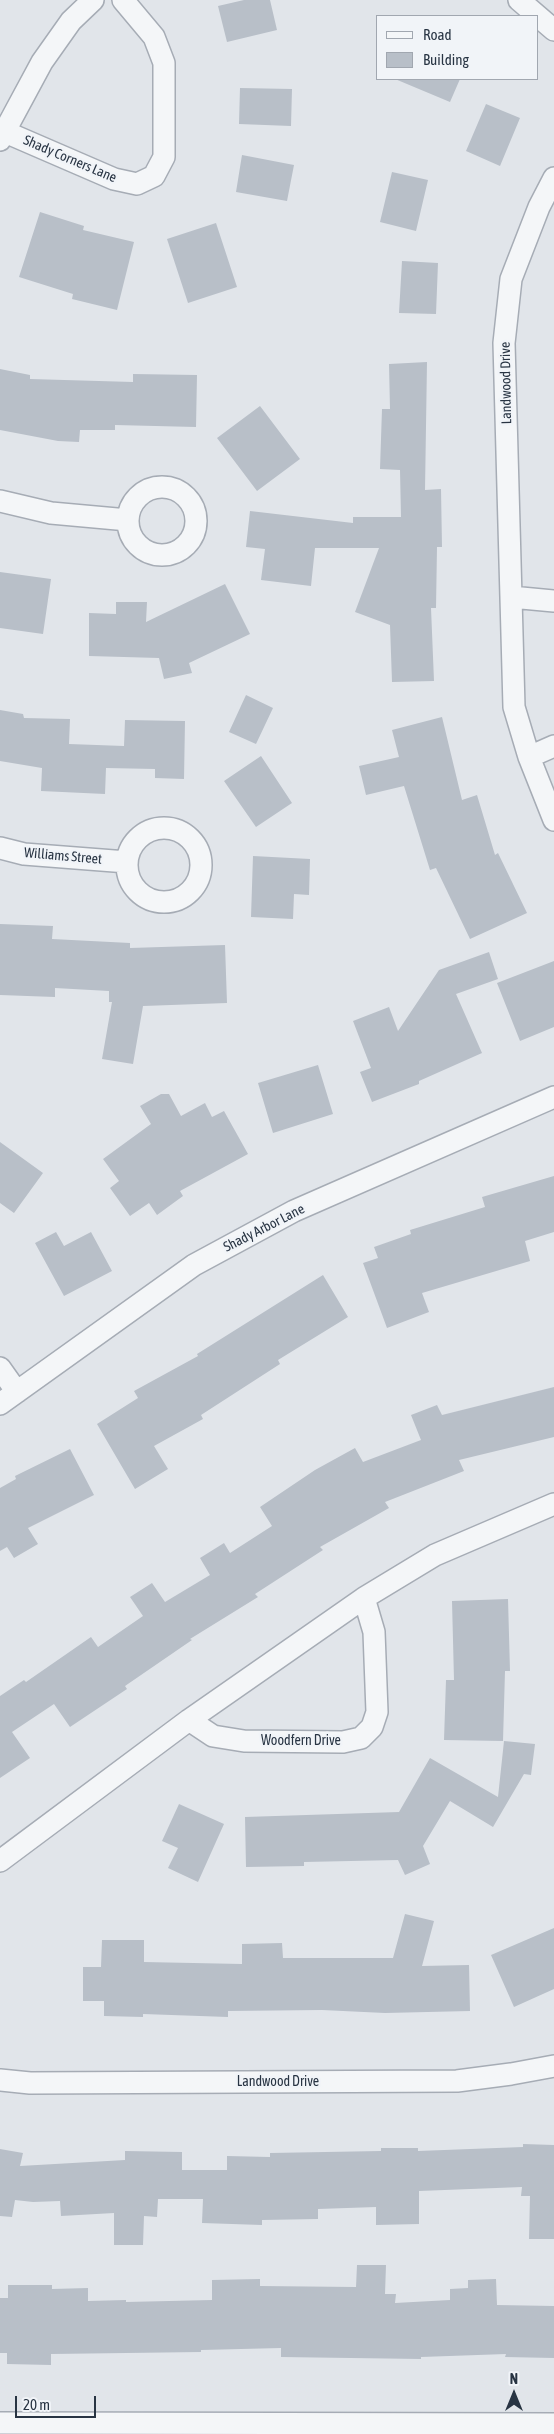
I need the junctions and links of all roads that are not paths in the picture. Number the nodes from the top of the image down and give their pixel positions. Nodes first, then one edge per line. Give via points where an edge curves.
1 (94, 0) edge
2 (123, 0) edge
3 (519, 0) edge
4 (536, 15) edge
5 (539, 17) edge
6 (554, 30) edge
7 (2, 135) edge
8 (554, 178) edge
9 (0, 501) edge
10 (128, 520) dead end
11 (511, 597) junction
12 (554, 601) edge
13 (554, 746) edge
14 (529, 757) junction
15 (554, 820) edge
16 (0, 848) edge
17 (127, 862) dead end
18 (554, 1097) edge
19 (0, 1368) edge
20 (8, 1398) edge
21 (554, 1504) edge
22 (364, 1598) junction
23 (189, 1720) junction
24 (0, 1861) edge
25 (554, 2066) edge
26 (0, 2080) edge
27 (0, 2423) edge
28 (554, 2424) edge

1 - 7 street, Shady Corners Lane via 71,21 42,62
2 - 7 street, Shady Corners Lane via 154,37 164,63 164,157 154,176 137,184 114,179
3 - 4 street
5 - 6 street
8 - 11 street, Landwood Drive via 511,279 504,343
9 - 10 street via 51,513
11 - 12 street
11 - 14 street, Landwood Drive via 514,707
13 - 14 street
14 - 15 street, Landwood Drive
16 - 17 street, Williams Street via 24,854
18 - 20 street, Shady Arbor Lane via 294,1211 194,1265
19 - 20 street
21 - 22 street via 435,1555
22 - 23 street
22 - 23 street, Woodfern Drive via 374,1632 376,1712 372,1727 361,1738 343,1742 244,1741 213,1736
23 - 24 street
25 - 26 street, Landwood Drive via 457,2081 30,2083
27 - 28 street

